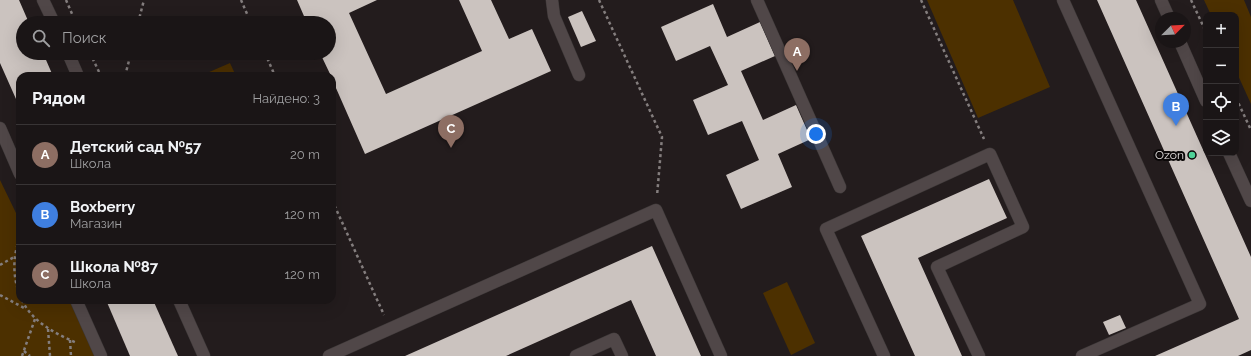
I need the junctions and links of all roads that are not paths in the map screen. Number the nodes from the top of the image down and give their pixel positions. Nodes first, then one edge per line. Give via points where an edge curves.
1 (44, 0) edge
2 (552, 0) edge
3 (757, 0) edge
4 (1063, 0) edge
5 (1161, 0) edge
6 (1166, 12) edge
7 (51, 16) edge
8 (1183, 48) edge
9 (71, 60) edge
10 (76, 72) edge
11 (579, 75) dead end
12 (1203, 94) edge
13 (0, 128) edge
14 (3, 145) edge
15 (1231, 156) edge
16 (16, 167) edge
17 (840, 187) dead end
18 (1251, 201) edge
19 (78, 304) edge
20 (181, 304) edge
21 (99, 351) edge
22 (204, 356) edge
23 (329, 356) edge
24 (576, 356) edge
25 (622, 356) edge
26 (721, 356) edge
27 (884, 356) edge
28 (979, 356) edge
29 (1082, 356) edge

1 - 7 lane
2 - 11 lane via 554,16
3 - 17 lane
4 - 29 lane via 1200,304
5 - 6 lane
8 - 12 lane
9 - 10 lane
13 - 14 lane
14 - 16 lane
15 - 18 lane
19 - 21 lane
20 - 22 lane
23 - 26 lane via 656,210
24 - 25 lane via 614,339
27 - 28 lane via 826,229 990,154 1023,227 937,267

